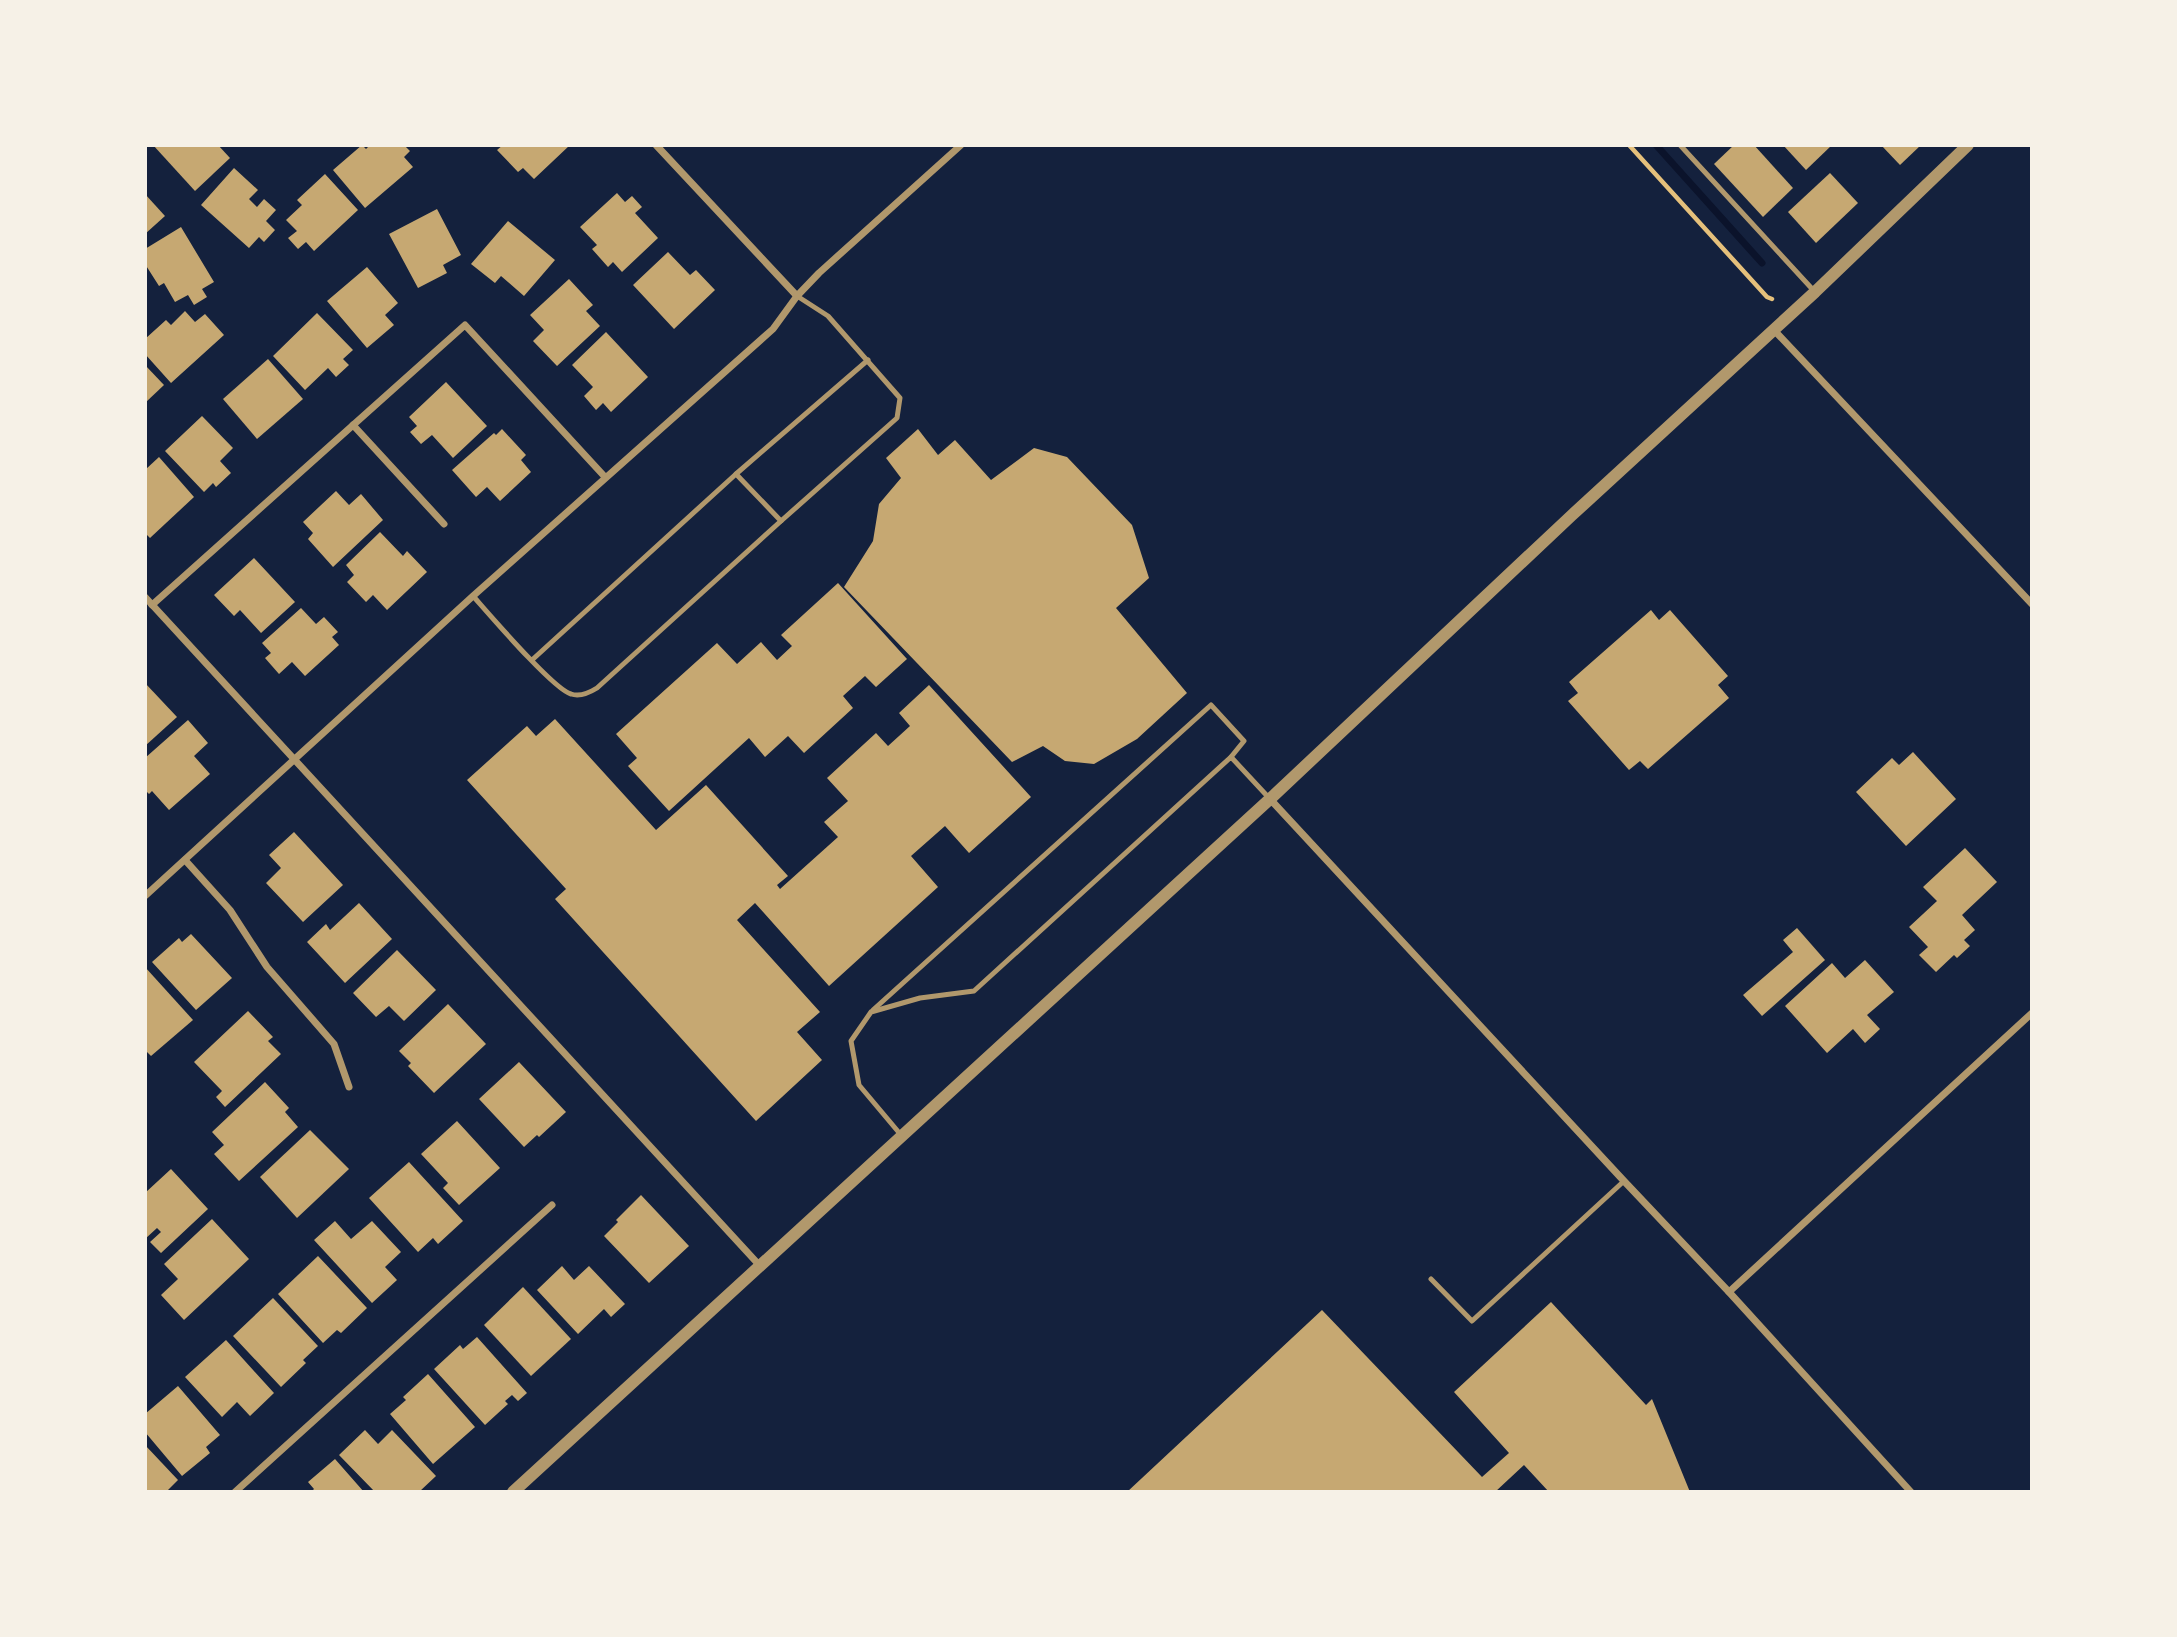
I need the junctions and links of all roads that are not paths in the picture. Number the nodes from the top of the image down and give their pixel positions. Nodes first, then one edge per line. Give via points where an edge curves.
1 (656, 145) edge
2 (961, 145) edge
3 (1680, 145) edge
4 (1968, 145) edge
5 (1815, 292) junction
6 (797, 296) junction
7 (1774, 330) junction
8 (868, 360) junction
9 (353, 425) junction
10 (736, 474) junction
11 (606, 477) junction
12 (781, 521) junction
13 (444, 524) dead end
14 (473, 596) junction
15 (145, 597) edge
16 (2032, 604) edge
17 (152, 605) junction
18 (532, 660) junction
19 (1231, 757) junction
20 (294, 759) junction
21 (1270, 799) junction
22 (185, 860) junction
23 (145, 896) edge
24 (871, 1012) junction
25 (2032, 1013) edge
26 (349, 1087) dead end
27 (903, 1136) junction
28 (1623, 1181) junction
29 (552, 1205) dead end
30 (761, 1267) junction
31 (1431, 1279) dead end
32 (1729, 1292) junction
33 (235, 1492) edge
34 (513, 1492) edge
35 (1911, 1492) edge

1 - 6 street
2 - 6 street
3 - 5 lane
4 - 5 street
5 - 7 street
6 - 8 lane via 828,316
6 - 11 street via 773,329
7 - 16 street
7 - 21 street
8 - 10 lane
8 - 12 lane via 900,398 897,418
9 - 11 street via 465,325
9 - 13 street
9 - 17 street
10 - 12 lane
10 - 18 lane
11 - 14 street
12 - 18 lane via 591,692 568,694
14 - 18 lane
14 - 20 street
15 - 17 street
17 - 20 street
19 - 21 lane
19 - 24 lane via 974,991 920,998
19 - 24 lane via 1244,741 1212,705
20 - 22 street
20 - 30 street
21 - 27 street
21 - 28 street
22 - 23 street
22 - 26 street via 230,910 267,967 334,1044
24 - 27 lane via 851,1041 859,1085
25 - 32 street
27 - 30 street
28 - 31 lane via 1472,1321
28 - 32 street
29 - 33 street
30 - 34 street
32 - 35 street

